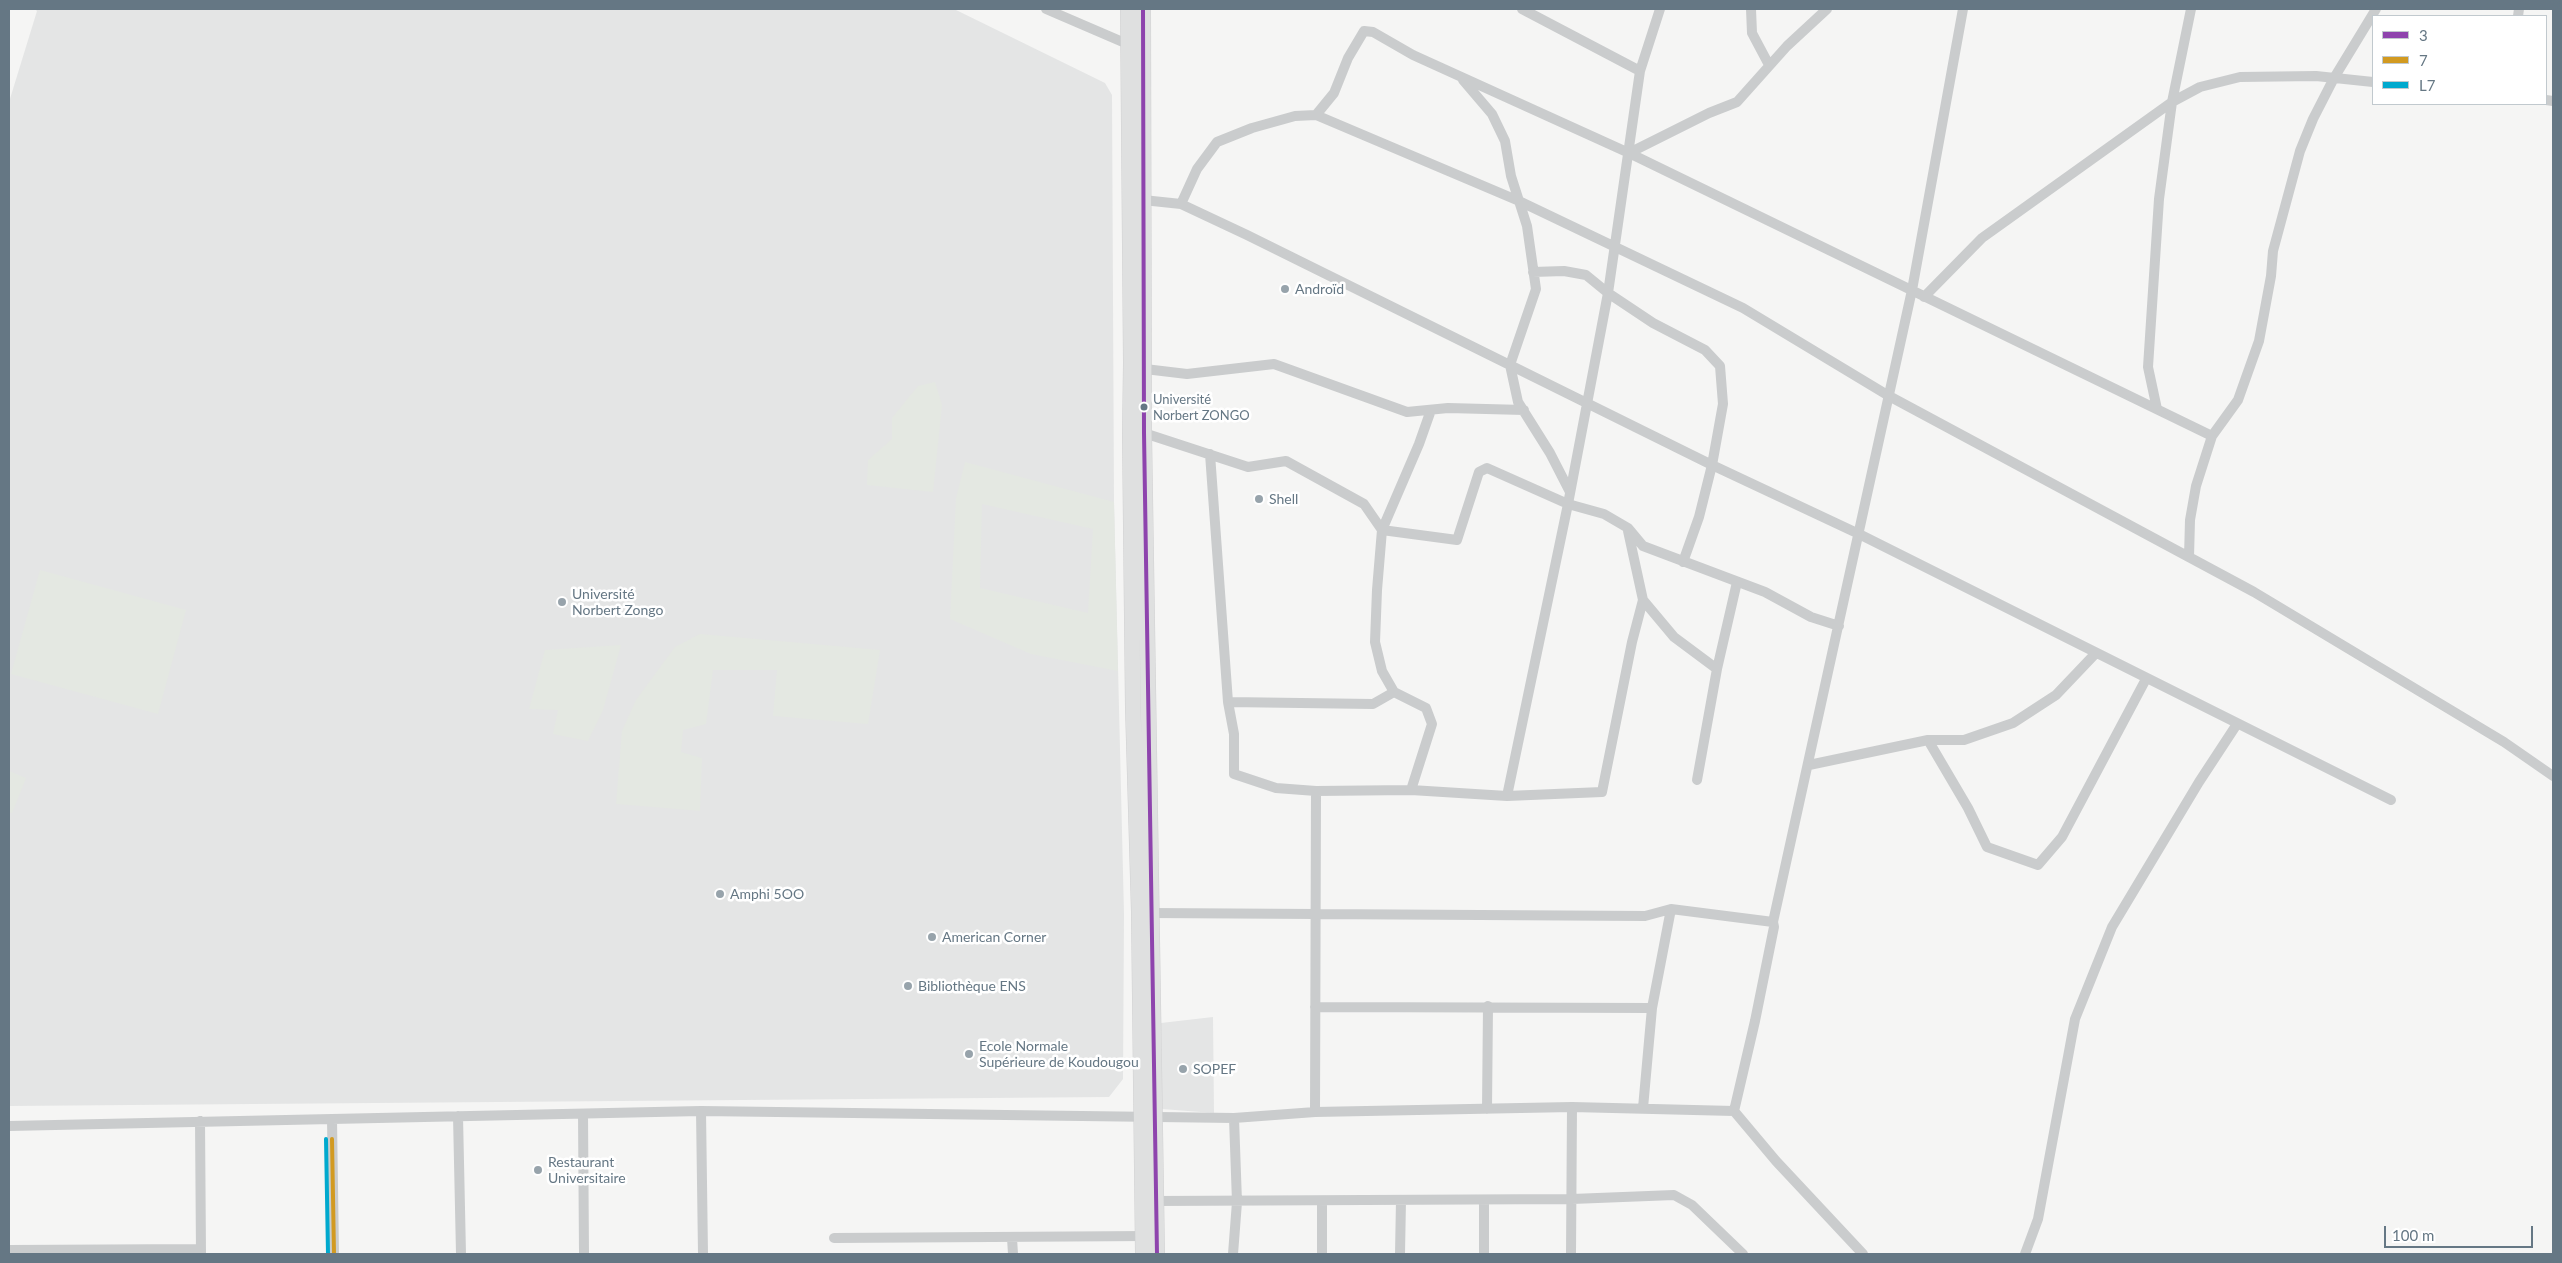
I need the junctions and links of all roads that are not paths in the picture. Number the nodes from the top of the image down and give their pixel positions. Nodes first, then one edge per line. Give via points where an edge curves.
1 (1046, 9) edge
2 (1128, 9) edge
3 (1143, 9) edge
4 (1522, 9) edge
5 (1660, 9) edge
6 (1752, 9) edge
7 (1827, 9) edge
8 (1963, 9) edge
9 (2191, 9) edge
10 (2372, 16) edge
11 (1128, 45) junction
12 (1143, 50) junction
13 (1770, 65) junction
14 (1640, 70) junction
15 (1460, 76) junction
16 (2334, 78) junction
17 (2372, 82) edge
18 (2172, 102) junction
19 (1316, 115) junction
20 (1629, 153) junction
21 (1143, 200) junction
22 (1519, 200) junction
23 (1181, 204) junction
24 (1613, 246) junction
25 (1533, 272) junction
26 (1912, 290) junction
27 (1608, 293) junction
28 (1924, 297) junction
29 (1510, 365) junction
30 (1144, 369) junction
31 (1889, 396) junction
32 (1586, 403) junction
33 (2157, 409) junction
34 (1431, 410) junction
35 (1524, 410) junction
36 (1144, 432) junction
37 (2212, 436) junction
38 (1210, 454) junction
39 (1712, 465) junction
40 (1570, 492) junction
41 (1568, 504) junction
42 (1628, 528) junction
43 (1382, 530) junction
44 (1859, 534) junction
45 (2189, 557) junction
46 (1683, 562) junction
47 (1737, 582) junction
48 (1643, 600) junction
49 (1839, 626) junction
50 (2095, 654) junction
51 (1717, 669) junction
52 (2146, 679) junction
53 (1394, 692) junction
54 (1228, 702) junction
55 (2237, 724) junction
56 (1928, 740) junction
57 (1808, 766) junction
58 (2553, 776) edge
59 (1697, 780) dead end
60 (1411, 790) junction
61 (1316, 791) junction
62 (1507, 796) junction
63 (2391, 800) dead end
64 (1671, 909) junction
65 (1150, 913) junction
66 (1315, 916) junction
67 (1773, 922) junction
68 (1488, 1006) junction
69 (1315, 1007) junction
70 (1652, 1008) junction
71 (1572, 1107) junction
72 (1642, 1108) junction
73 (1487, 1109) junction
74 (1734, 1111) junction
75 (701, 1112) junction
76 (1315, 1112) junction
77 (583, 1114) junction
78 (458, 1116) junction
79 (1140, 1116) junction
80 (1156, 1116) junction
81 (1234, 1118) junction
82 (332, 1119) junction
83 (200, 1121) junction
84 (9, 1126) edge
85 (1572, 1199) junction
86 (1401, 1200) junction
87 (1484, 1200) junction
88 (1157, 1201) junction
89 (1237, 1202) junction
90 (1322, 1202) junction
91 (1150, 1236) junction
92 (834, 1238) dead end
93 (1012, 1238) junction
94 (9, 1250) edge
95 (108, 1252) edge
96 (201, 1252) edge
97 (334, 1254) edge
98 (461, 1254) edge
99 (584, 1254) edge
100 (703, 1254) edge
101 (1013, 1254) edge
102 (1143, 1254) edge
103 (1157, 1254) edge
104 (1233, 1254) edge
105 (1322, 1254) edge
106 (1400, 1254) edge
107 (1484, 1254) edge
108 (1572, 1254) edge
109 (1742, 1254) edge
110 (1864, 1254) edge
111 (2025, 1254) edge

1 - 11 street
2 - 11 main road
3 - 12 main road
4 - 14 street
5 - 14 street
6 - 13 street via 1752,33
7 - 13 street
8 - 26 street
9 - 18 street
10 - 16 street
11 - 12 street
11 - 79 main road
12 - 21 main road
13 - 20 street via 1737,102
14 - 20 street
15 - 19 street via 1373,32 1364,31 1348,58 1334,93
15 - 20 street
15 - 22 street via 1492,114 1505,140
16 - 17 street
16 - 18 street via 2240,77 2200,87
16 - 37 street via 2300,151 2273,250 2259,341 2238,400
18 - 28 street via 1982,238
18 - 33 street via 2159,199 2148,367
19 - 22 street
19 - 23 street via 1295,116 1217,142 1197,169
20 - 24 street
20 - 26 street
21 - 23 street
21 - 30 main road
22 - 24 street
22 - 25 street via 1527,226
23 - 29 street
24 - 27 street
24 - 31 street via 1743,308
25 - 27 street via 1564,271 1586,275
25 - 29 street via 1536,289
26 - 28 street
26 - 31 street
27 - 32 street
27 - 39 street via 1653,323 1705,350 1720,366 1722,404
28 - 33 street
29 - 32 street
29 - 35 street via 1518,402
30 - 34 street via 1187,374 1274,364 1407,412
30 - 36 main road
31 - 44 street
31 - 45 street
32 - 39 street
32 - 40 street
33 - 37 street
34 - 35 street
34 - 43 street
35 - 40 street
36 - 38 street
36 - 65 main road
37 - 45 street via 2196,486 2190,520
38 - 43 street via 1248,467 1286,461 1364,504
38 - 54 street
39 - 44 street
39 - 46 street
40 - 41 street
41 - 42 street via 1604,514
41 - 43 street via 1487,468 1479,472 1457,540
41 - 62 street
42 - 46 street via 1643,546
42 - 48 street
43 - 53 street via 1375,642 1382,671
44 - 49 street
44 - 50 street
45 - 58 street via 2254,592 2504,742
46 - 47 street
47 - 49 street via 1765,592 1811,617
47 - 51 street
48 - 51 street via 1674,638
48 - 62 street via 1602,792
49 - 57 street
50 - 52 street
50 - 56 street via 2056,695 2013,723 1964,740
51 - 59 street
52 - 55 street
52 - 56 street via 2062,837 2038,865 1987,847
53 - 54 street via 1373,704
53 - 60 street via 1426,708 1432,724
54 - 61 street via 1234,734 1234,774 1276,788
55 - 63 street
55 - 111 street via 2112,927 2079,1010 2038,1219
56 - 57 street
57 - 67 street
60 - 61 street
60 - 62 street
61 - 66 street
64 - 66 street via 1646,916
64 - 67 street
64 - 70 street
65 - 66 street
65 - 80 main road
66 - 69 street
67 - 74 street
68 - 69 street
68 - 70 street
68 - 73 street
69 - 76 street
70 - 72 street
71 - 72 street
71 - 73 street
71 - 85 street
72 - 74 street
73 - 76 street
74 - 110 street via 1776,1161
75 - 77 street
75 - 79 street
75 - 100 street
76 - 81 street
77 - 78 street
77 - 99 street
78 - 82 street
78 - 98 street
79 - 80 street
79 - 91 main road
80 - 81 street
80 - 88 main road
81 - 89 street
82 - 83 street
82 - 97 street
83 - 84 street
83 - 96 street
85 - 87 street
85 - 108 street
85 - 109 street via 1674,1195 1692,1205
86 - 87 street
86 - 90 street
86 - 106 street
87 - 107 street
88 - 89 street
88 - 91 main road
89 - 90 street
89 - 104 street
90 - 105 street
91 - 93 street
91 - 102 main road
91 - 103 main road
92 - 93 street
93 - 101 street
94 - 95 street
95 - 96 street

